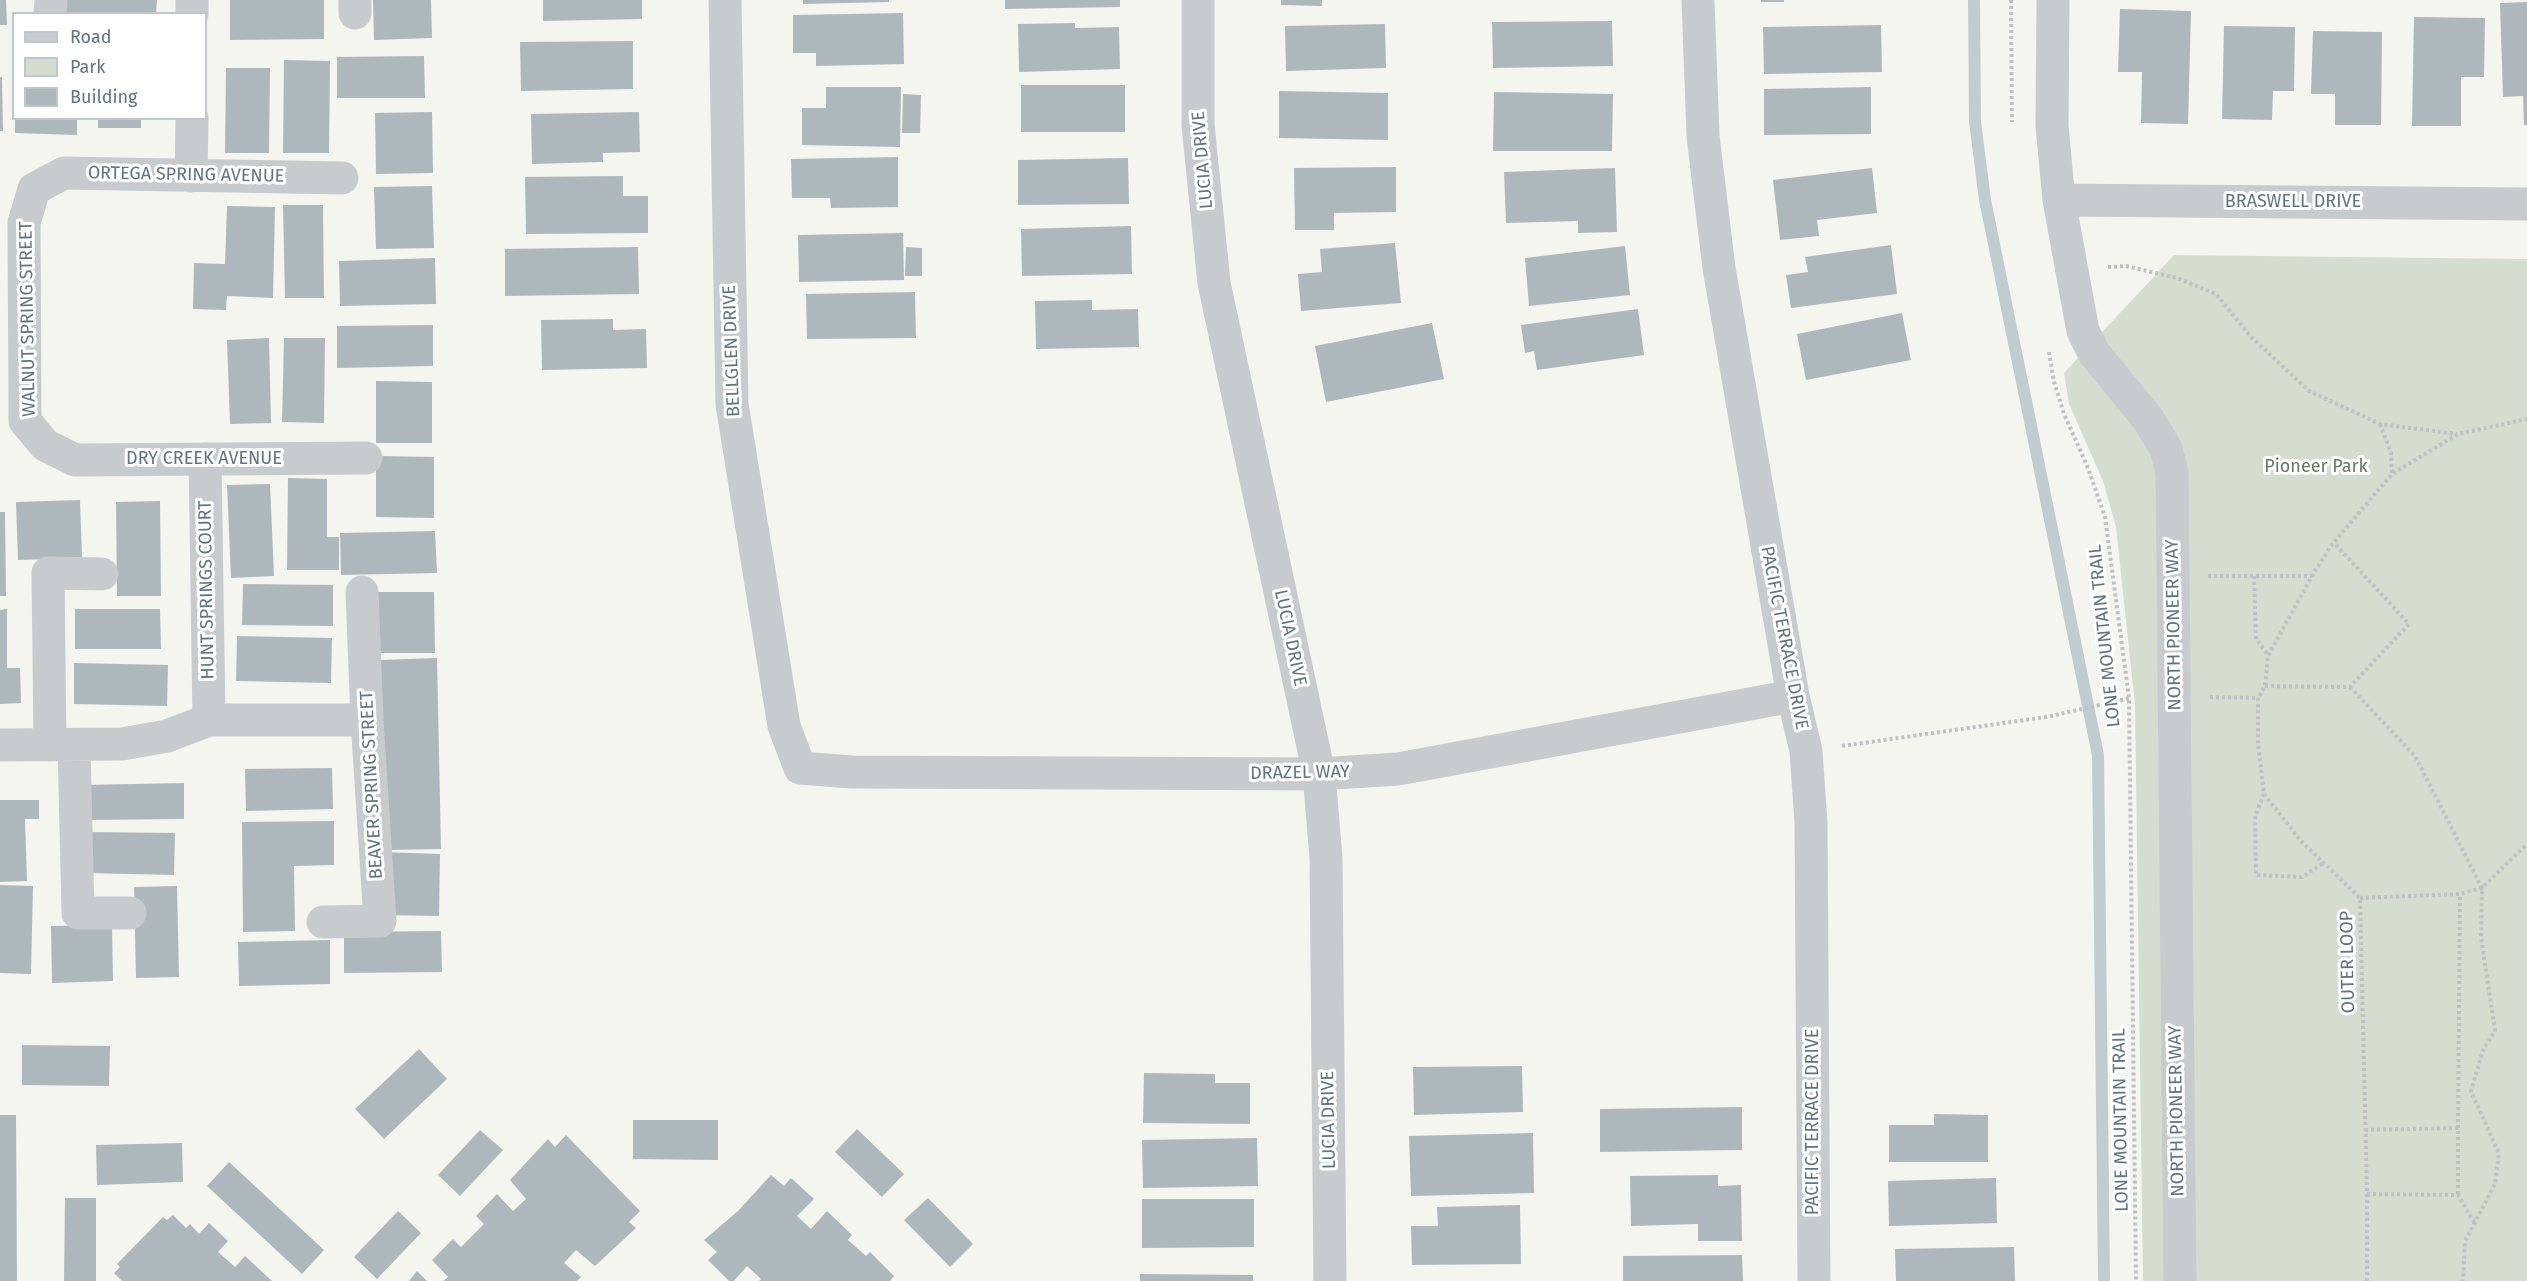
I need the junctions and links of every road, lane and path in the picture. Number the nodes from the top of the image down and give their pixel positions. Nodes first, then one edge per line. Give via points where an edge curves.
1 (725, 0) edge
2 (1198, 0) edge
3 (1698, 0) edge
4 (2011, 0) edge
5 (2053, 0) edge
6 (192, 120) edge
7 (2013, 128) dead end
8 (191, 176) junction
9 (342, 178) dead end
10 (34, 189) joint
11 (2059, 200) junction
12 (2527, 204) edge
13 (2071, 271) junction
14 (12, 314) edge
15 (2049, 350) dead end
16 (2527, 419) edge
17 (2380, 424) junction
18 (2458, 434) junction
19 (45, 445) joint
20 (366, 458) dead end
21 (205, 459) junction
22 (2392, 474) junction
23 (2334, 543) junction
24 (102, 574) dead end
25 (2174, 576) junction
26 (2254, 576) junction
27 (2312, 576) junction
28 (362, 592) dead end
29 (2268, 656) junction
30 (2265, 686) junction
31 (2350, 687) junction
32 (1793, 696) junction
33 (2117, 702) dead end
34 (209, 720) junction
35 (367, 720) junction
36 (0, 745) edge
37 (62, 745) junction
38 (1806, 751) junction
39 (800, 768) joint
40 (1319, 774) junction
41 (2264, 794) junction
42 (2527, 844) edge
43 (2322, 864) junction
44 (2482, 888) junction
45 (2460, 894) junction
46 (2360, 898) junction
47 (130, 913) dead end
48 (323, 922) dead end
49 (2457, 1128) junction
50 (2365, 1130) junction
51 (2367, 1194) junction
52 (2458, 1195) junction
53 (2475, 1224) junction
54 (1330, 1281) edge
55 (1814, 1281) edge
56 (2136, 1281) edge
57 (2180, 1281) edge
58 (2367, 1281) edge
59 (2463, 1281) edge

1 - 39 street, BELLGLEN DRIVE via 732,404 783,726
2 - 40 street, LUCIA DRIVE via 1198,125 1214,283
3 - 32 street, PACIFIC TERRACE DRIVE via 1703,136 1719,268
4 - 7 path
5 - 11 street, NORTH PIONEER WAY via 2052,126
6 - 8 street
8 - 9 street, ORTEGA SPRING AVENUE
8 - 10 street, ORTEGA SPRING AVENUE via 64,173
10 - 14 street, WALNUT SPRING STREET via 24,223
11 - 12 street, BRASWELL DRIVE
11 - 13 street, NORTH PIONEER WAY
13 - 17 path via 2126,266 2177,278 2216,294 2252,337 2309,391
13 - 25 street, NORTH PIONEER WAY via 2083,331 2094,353 2148,419 2166,449 2172,472
14 - 19 street, WALNUT SPRING STREET via 26,421
15 - 56 path, LONE MOUNTAIN TRAIL via 2064,414 2105,517 2129,698
16 - 18 path
17 - 18 path
17 - 22 path via 2391,453
18 - 22 path
19 - 21 street, DRY CREEK AVENUE via 75,460
20 - 21 street, DRY CREEK AVENUE
21 - 34 street, HUNT SPRINGS COURT
22 - 23 path
23 - 27 path
23 - 31 path via 2409,624
24 - 37 street via 48,573
25 - 26 path
25 - 57 street, NORTH PIONEER WAY
26 - 27 path
26 - 29 path via 2256,639
27 - 29 path
28 - 35 street, BEAVER SPRING STREET
29 - 30 path
30 - 31 path
30 - 41 path via 2258,698
31 - 44 path via 2415,756
32 - 38 street, PACIFIC TERRACE DRIVE
32 - 40 street, DRAZEL WAY via 1398,770
33 - 38 path via 2046,717
34 - 35 street
34 - 37 street via 167,736 122,744
35 - 48 street, BEAVER SPRING STREET via 380,921
36 - 37 street
37 - 47 street via 78,913
38 - 55 street, PACIFIC TERRACE DRIVE via 1811,823
39 - 40 street, DRAZEL WAY via 864,772
40 - 54 street, LUCIA DRIVE via 1326,858
41 - 43 path, OUTER LOOP
41 - 43 path via 2255,816 2256,875 2302,877
42 - 44 path
43 - 46 path, OUTER LOOP
44 - 45 path
44 - 53 path via 2481,937 2495,1031 2483,1050 2471,1091 2499,1154 2495,1184
45 - 46 path
45 - 49 path
46 - 50 path, OUTER LOOP
49 - 50 path
49 - 52 path
50 - 51 path, OUTER LOOP
51 - 52 path
51 - 58 path, OUTER LOOP
52 - 53 path
53 - 59 path via 2465,1241

